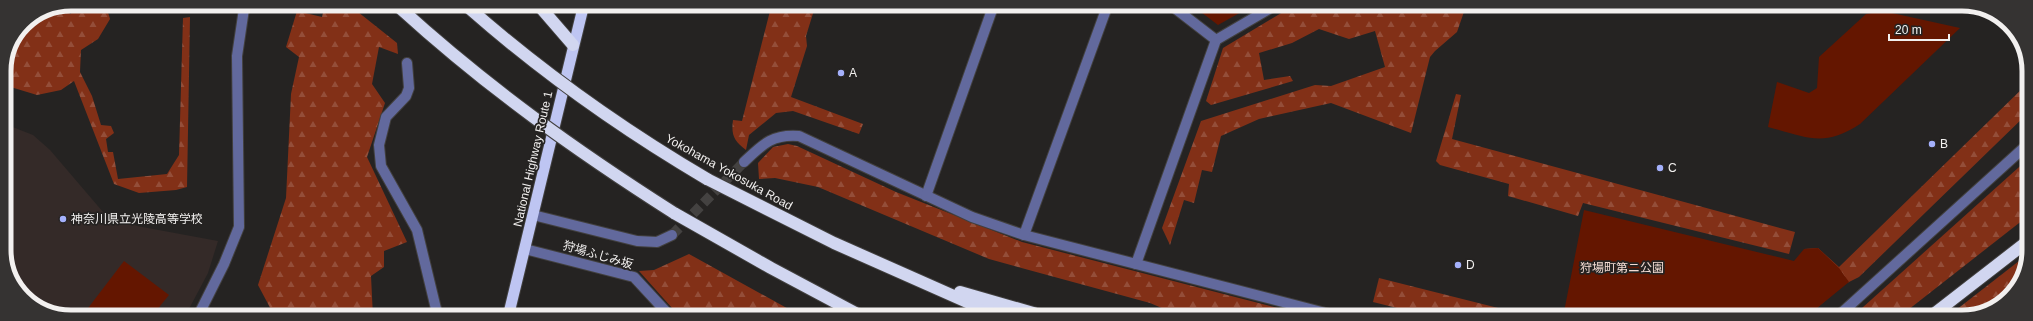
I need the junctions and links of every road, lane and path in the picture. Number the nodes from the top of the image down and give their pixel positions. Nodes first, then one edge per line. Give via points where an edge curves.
1 (244, 11) edge
2 (403, 11) edge
3 (472, 11) edge
4 (544, 11) edge
5 (582, 11) edge
6 (992, 11) edge
7 (1105, 11) edge
8 (1178, 11) edge
9 (1265, 11) edge
10 (1216, 40) junction
11 (574, 45) junction
12 (407, 63) dead end
13 (2022, 149) edge
14 (744, 162) tunnel mouth
15 (926, 196) junction
16 (533, 215) junction
17 (672, 235) tunnel mouth
18 (1024, 235) junction
19 (2022, 246) edge
20 (525, 249) junction
21 (1136, 264) junction
22 (919, 280) junction
23 (201, 310) edge
24 (436, 310) edge
25 (510, 310) edge
26 (665, 310) edge
27 (851, 310) edge
28 (985, 310) edge
29 (1023, 310) edge
30 (1314, 310) edge
31 (1846, 310) edge
32 (1939, 310) edge

1 - 23 street via 237,56 239,227
2 - 27 highway, bridge via 487,83 558,137 674,213
3 - 22 highway, Yokohama Yokosuka Road, bridge via 573,92 621,126 707,179 834,243
4 - 11 highway
5 - 11 highway, National Highway Route 1
6 - 15 street
7 - 18 street
8 - 10 street
9 - 10 street
10 - 21 street
11 - 16 highway, National Highway Route 1
12 - 24 street via 409,88 406,96 386,117 379,145 381,166 418,230
13 - 31 street
14 - 15 street via 772,138 784,135 799,136
15 - 18 street via 972,217
16 - 17 street via 648,243 665,240
16 - 20 highway, National Highway Route 1
18 - 21 street
19 - 32 highway
20 - 25 highway, National Highway Route 1
20 - 26 street, 狩場ふじみ坂 via 634,277
21 - 30 street
22 - 28 highway, Yokohama Yokosuka Road
22 - 29 highway

